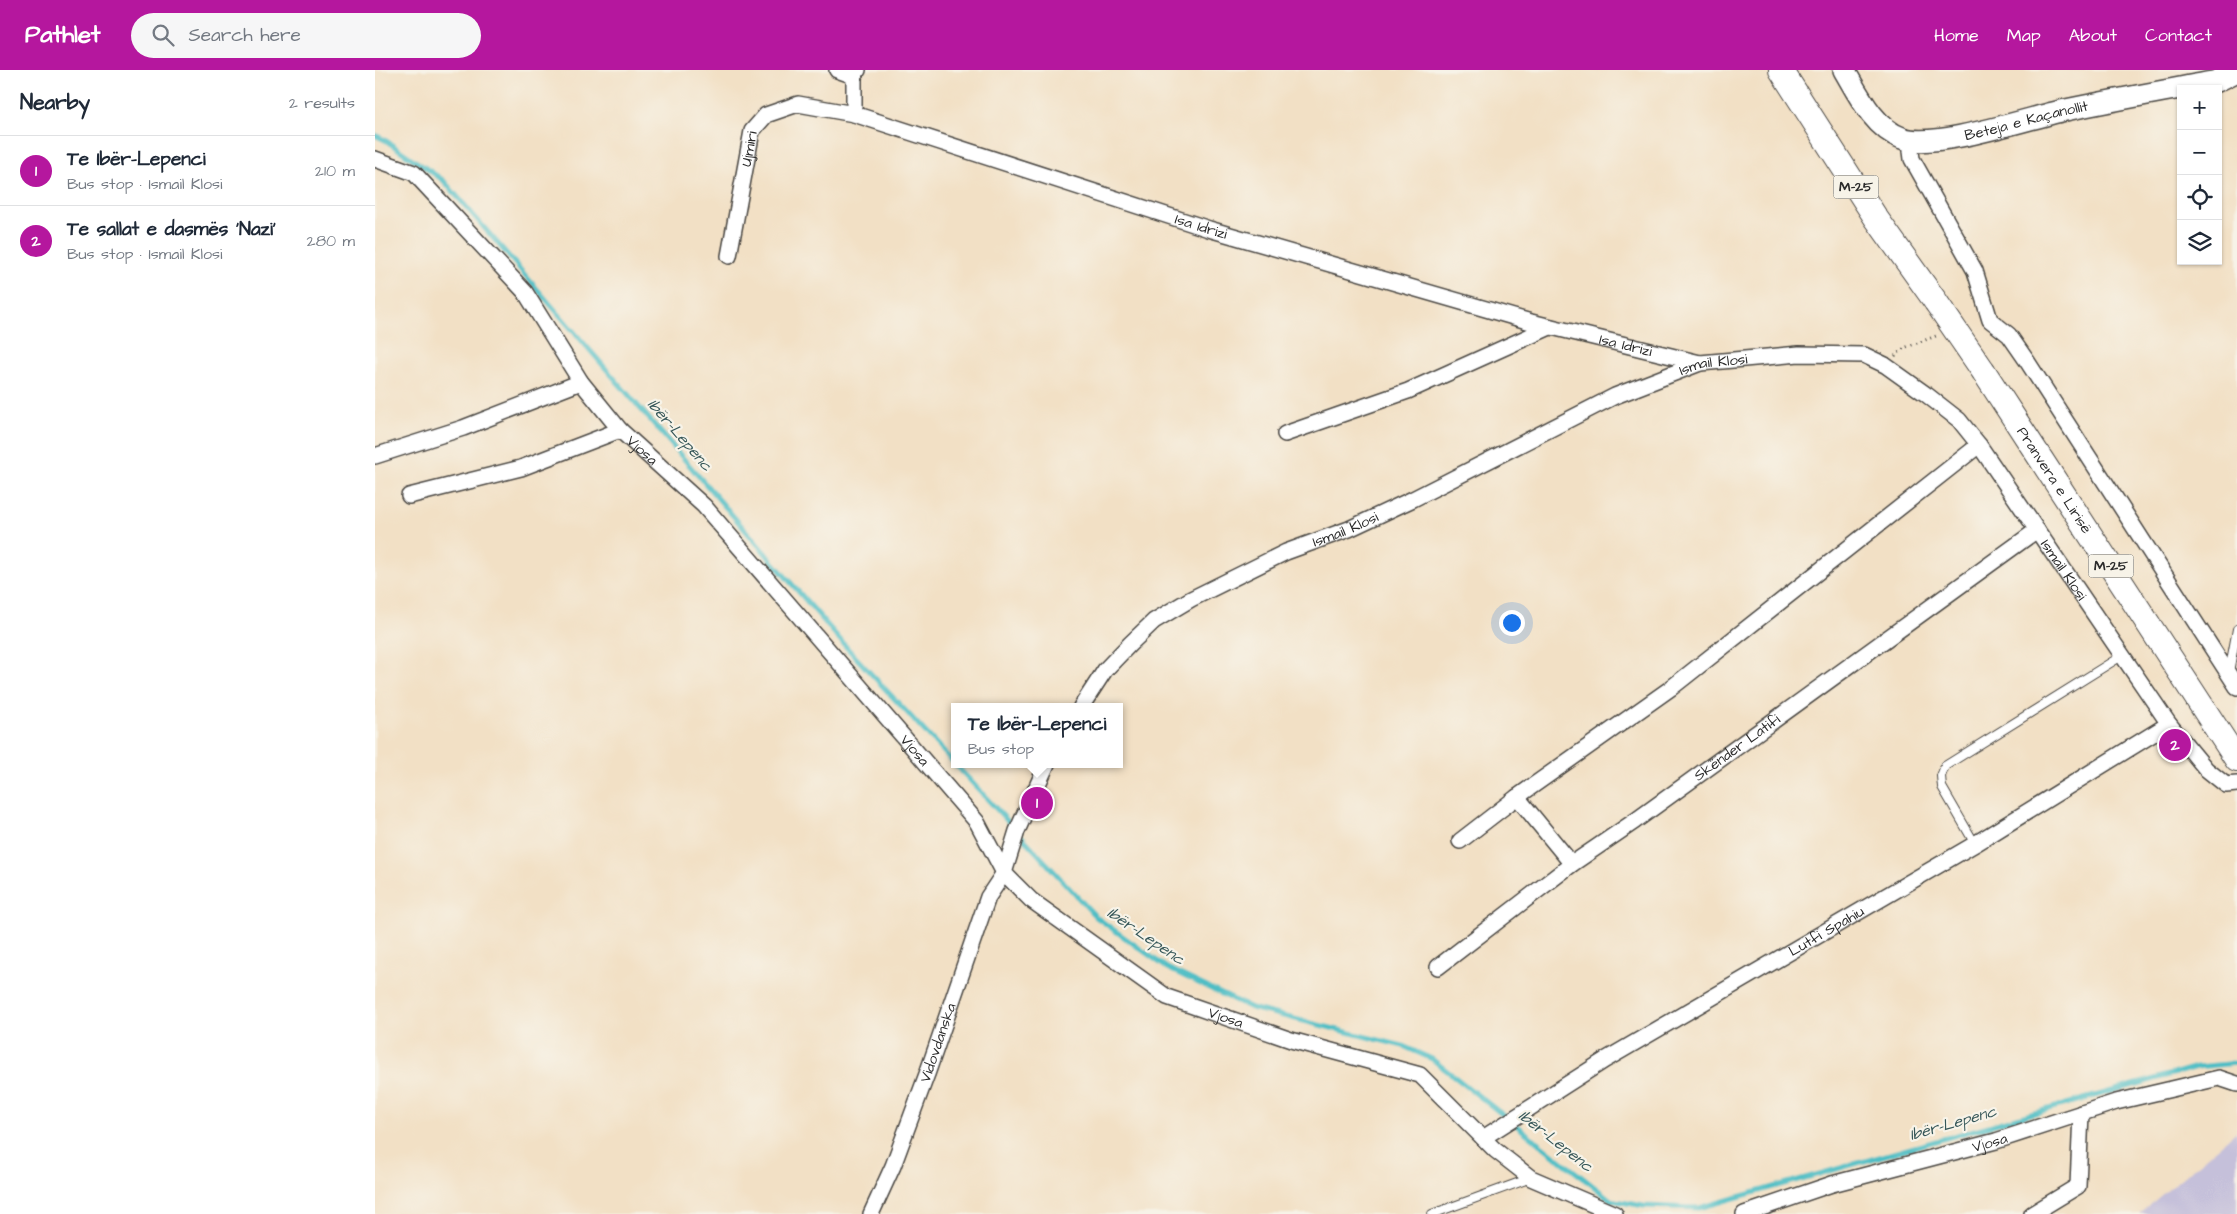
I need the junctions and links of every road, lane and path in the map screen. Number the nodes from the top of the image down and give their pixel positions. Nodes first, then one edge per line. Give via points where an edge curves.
1 (837, 70) edge
2 (1781, 70) edge
3 (1792, 70) edge
4 (1844, 70) edge
5 (2237, 71) edge
6 (856, 73) edge
7 (2216, 75) edge
8 (854, 114) junction
9 (1914, 141) junction
10 (375, 159) edge
11 (729, 256) dead end
12 (1936, 302) junction
13 (1550, 327) junction
14 (1700, 363) junction
15 (581, 382) junction
16 (620, 430) junction
17 (1285, 434) dead end
18 (1979, 445) junction
19 (375, 456) edge
20 (409, 496) dead end
21 (2037, 530) junction
22 (2237, 629) edge
23 (2123, 655) junction
24 (2234, 676) edge
25 (1084, 703) edge
26 (2169, 724) junction
27 (2237, 760) edge
28 (1045, 768) edge
29 (2237, 784) edge
30 (1517, 797) junction
31 (1460, 841) dead end
32 (1975, 844) junction
33 (1572, 864) junction
34 (1004, 873) junction
35 (1438, 967) dead end
36 (2237, 1084) edge
37 (2081, 1113) junction
38 (1483, 1138) junction
39 (1531, 1178) junction
40 (871, 1214) edge
41 (1431, 1214) edge
42 (1615, 1214) edge
43 (1744, 1214) edge
44 (2032, 1214) edge

1 - 6 street
2 - 12 main road, Pranvera e Lirisë / M-25 via 1876,218
3 - 12 main road, Pranvera e Lirisë / M-25
4 - 9 street, Beteja e Kaçanollit via 1865,105 1885,128 1900,138
5 - 7 street, Beteja e Kaçanollit
6 - 8 street
7 - 9 street, Beteja e Kaçanollit via 1961,135
8 - 11 street, Ujmiri via 798,104 766,115 752,131
8 - 13 street, Isa Idrizi via 1209,229
9 - 24 street via 1912,158 1975,271 1989,320 2009,335 2027,361
10 - 15 street, Vjosa via 414,173 525,292
12 - 27 main road, Pranvera e Lirisë / M-25, bridge
13 - 14 street, Isa Idrizi
13 - 17 street via 1408,391
14 - 18 street, Ismail Klosi via 1799,354 1864,355 1885,365 1959,420
14 - 25 street, Ismail Klosi via 1615,396 1413,499 1349,529 1286,552 1191,599 1154,621 1130,644 1105,670
15 - 16 street, Vjosa
15 - 19 street via 463,428
16 - 20 street via 521,468
16 - 34 street, Vjosa via 704,506 977,822
18 - 21 street, Ismail Klosi
18 - 30 street via 1671,688
21 - 23 street, Ismail Klosi
21 - 33 street, Skënder Latifi
22 - 24 lane
23 - 26 street, Ismail Klosi
23 - 32 lane via 1945,766 1941,776 1942,788
26 - 29 street, Ismail Klosi via 2206,768 2226,785
26 - 32 street, Lutfi Spahiu
28 - 34 street via 1017,832
30 - 31 street
30 - 33 street
32 - 38 street, Lutfi Spahiu via 1605,1060
33 - 35 street, Skënder Latifi
34 - 38 street, Vjosa via 1031,900 1167,997 1291,1040 1420,1075
34 - 40 street, Vidovdanska via 985,905 927,1074 893,1166
36 - 37 street, Vjosa via 2219,1078
37 - 43 street, Vjosa via 1996,1141 1832,1184
37 - 44 street via 2078,1186
38 - 39 street, Vjosa
39 - 41 lane
39 - 42 street, Vjosa

